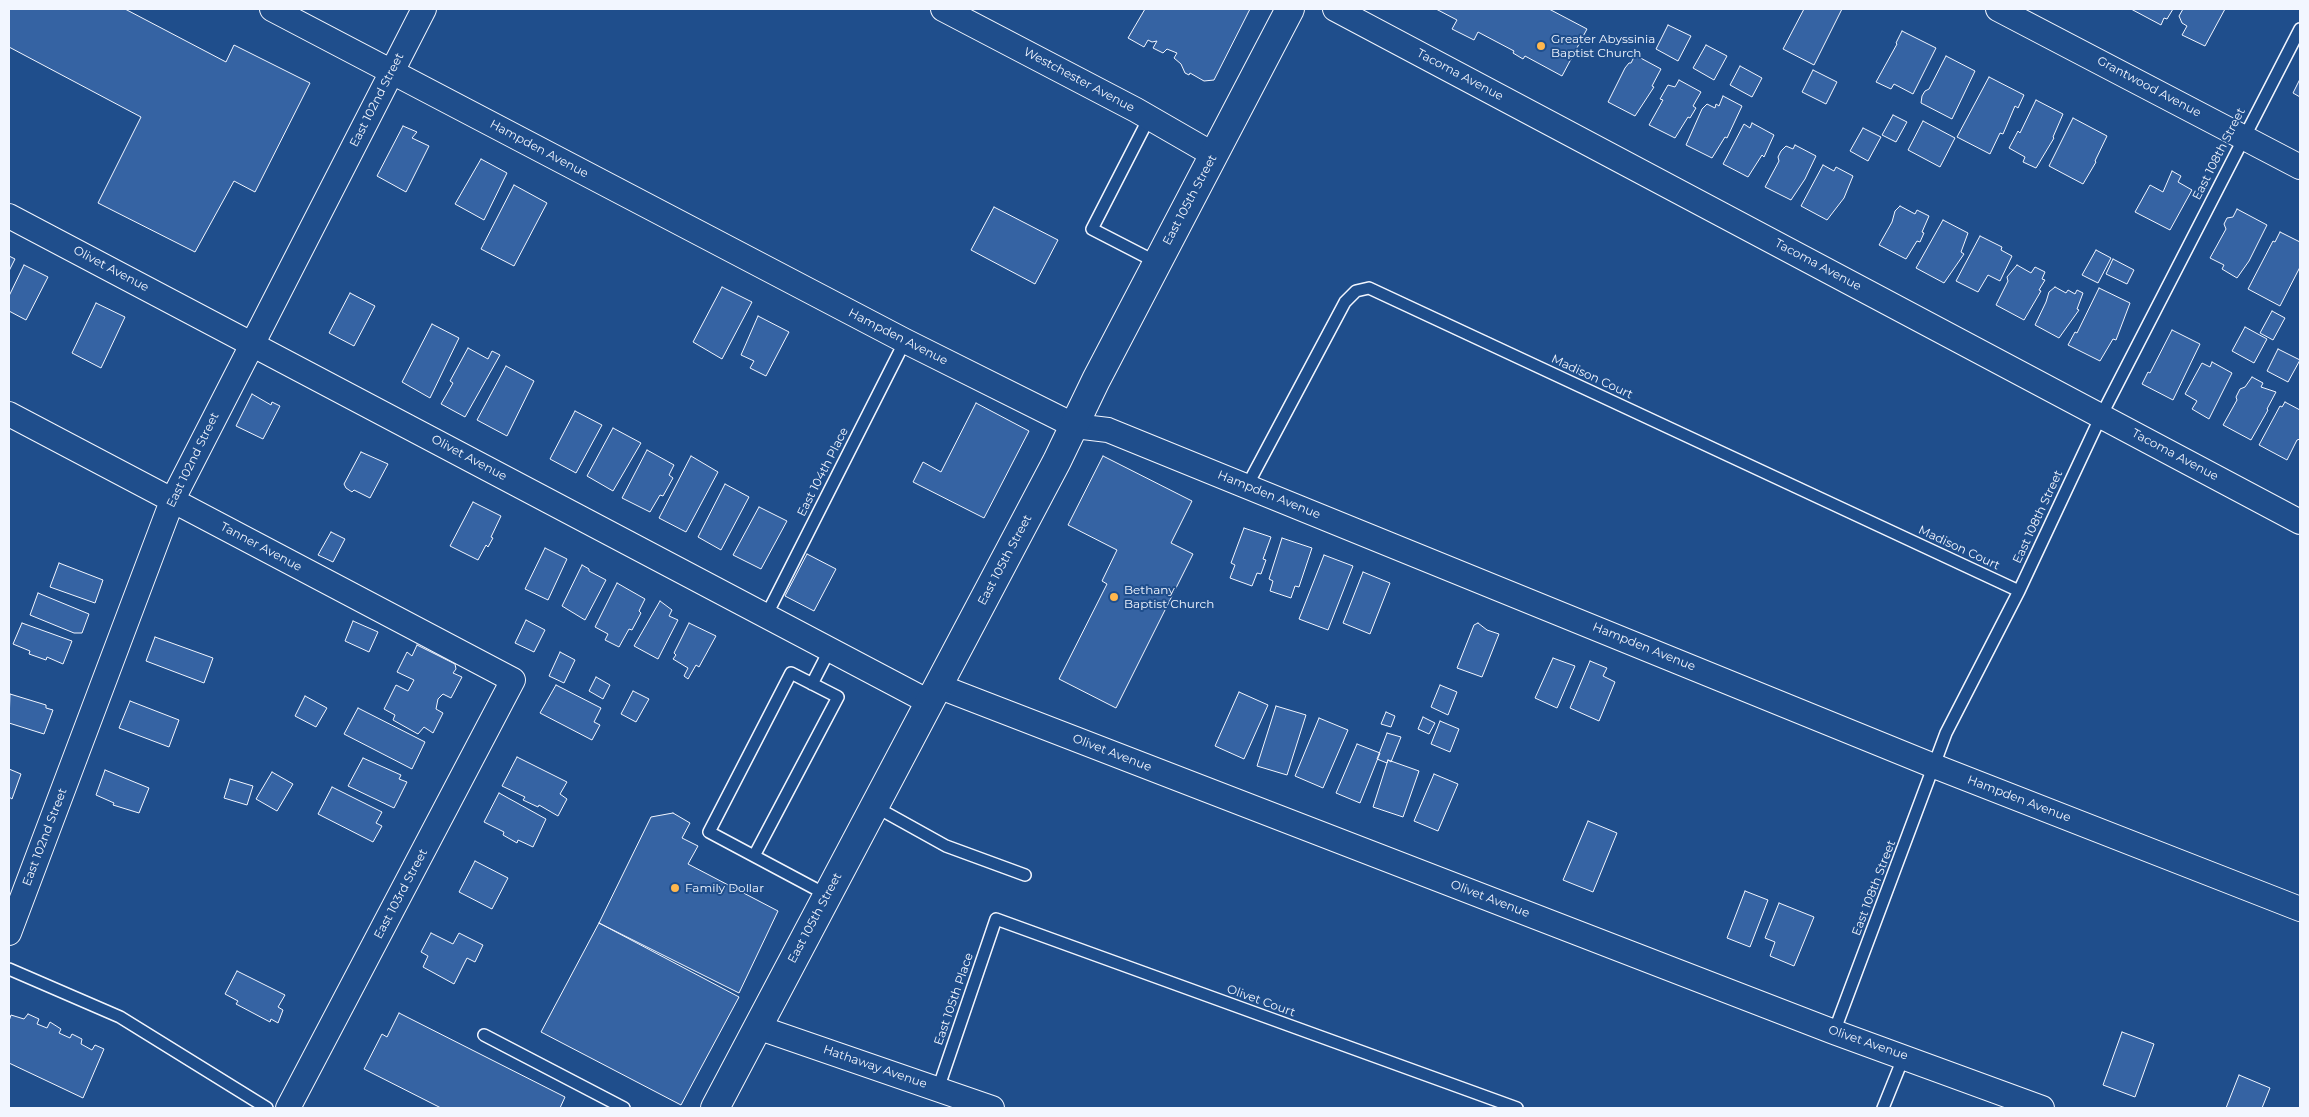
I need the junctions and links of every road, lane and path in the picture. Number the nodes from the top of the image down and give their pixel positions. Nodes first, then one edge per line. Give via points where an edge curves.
1 (272, 9) edge
2 (424, 9) edge
3 (943, 9) edge
4 (1290, 9) edge
5 (1335, 9) edge
6 (1998, 9) edge
7 (2300, 28) edge
8 (392, 71) junction
9 (1149, 118) junction
10 (2244, 137) junction
11 (1214, 155) junction
12 (2300, 167) edge
13 (9, 216) edge
14 (1158, 263) junction
15 (905, 341) junction
16 (252, 343) junction
17 (9, 414) edge
18 (2101, 416) junction
19 (1075, 426) junction
20 (1247, 486) junction
21 (172, 501) junction
22 (2300, 522) edge
23 (2019, 591) junction
24 (766, 616) junction
25 (830, 649) junction
26 (514, 680) joint
27 (812, 684) junction
28 (934, 694) junction
29 (1934, 766) junction
30 (874, 806) junction
31 (754, 856) junction
32 (1025, 875) dead end
33 (827, 895) junction
34 (2300, 909) edge
35 (996, 919) joint
36 (9, 933) edge
37 (9, 970) edge
38 (757, 1028) junction
39 (1834, 1032) junction
40 (484, 1035) dead end
41 (1904, 1056) junction
42 (938, 1089) junction
43 (616, 1107) edge
44 (267, 1108) edge
45 (288, 1108) edge
46 (715, 1108) edge
47 (992, 1108) edge
48 (1517, 1108) edge
49 (1883, 1108) edge
50 (2042, 1108) edge

1 - 8 street, Hampden Avenue
2 - 8 street, East 102nd Street
3 - 9 street, Westchester Avenue
4 - 11 main road, East 105th Street
5 - 18 street, Tacoma Avenue
6 - 10 street, Grantwood Avenue
7 - 10 lane, East 108th Street
8 - 15 street, Hampden Avenue
8 - 16 street, East 102nd Street
9 - 11 street, Westchester Avenue
9 - 14 lane via 1092,229
10 - 12 street, Grantwood Avenue
10 - 18 lane, East 108th Street
11 - 14 main road, East 105th Street
13 - 16 street, Olivet Avenue
14 - 19 main road, East 105th Street
15 - 19 street, Hampden Avenue
15 - 24 lane, East 104th Place
16 - 21 street, East 102nd Street
16 - 24 street, Olivet Avenue
17 - 21 street, Tanner Avenue
18 - 22 street, Tacoma Avenue
18 - 23 lane, East 108th Street
19 - 20 street, Hampden Avenue via 1105,429
19 - 28 main road, East 105th Street
20 - 23 lane, Madison Court via 1345,302 1356,291 1370,288
20 - 29 street, Hampden Avenue
21 - 26 street, Tanner Avenue
21 - 36 street, East 102nd Street
23 - 29 lane, East 108th Street via 1946,733
24 - 25 street, Olivet Avenue
25 - 27 lane
25 - 28 street, Olivet Avenue
26 - 45 street, East 103rd Street
27 - 31 lane via 838,697
27 - 31 lane via 791,673 708,832
28 - 30 main road, East 105th Street
28 - 39 street, Olivet Avenue
29 - 34 street, Hampden Avenue
29 - 39 lane, East 108th Street
30 - 32 lane via 946,846
30 - 33 main road, East 105th Street
31 - 33 lane
33 - 38 main road, East 105th Street
35 - 42 lane, East 105th Place
35 - 48 lane, Olivet Court
37 - 44 lane via 120,1017
38 - 42 street, Hathaway Avenue
38 - 46 main road, East 105th Street
39 - 41 street, Olivet Avenue
40 - 43 lane
41 - 49 lane
41 - 50 street, Olivet Avenue
42 - 47 street, Hathaway Avenue

